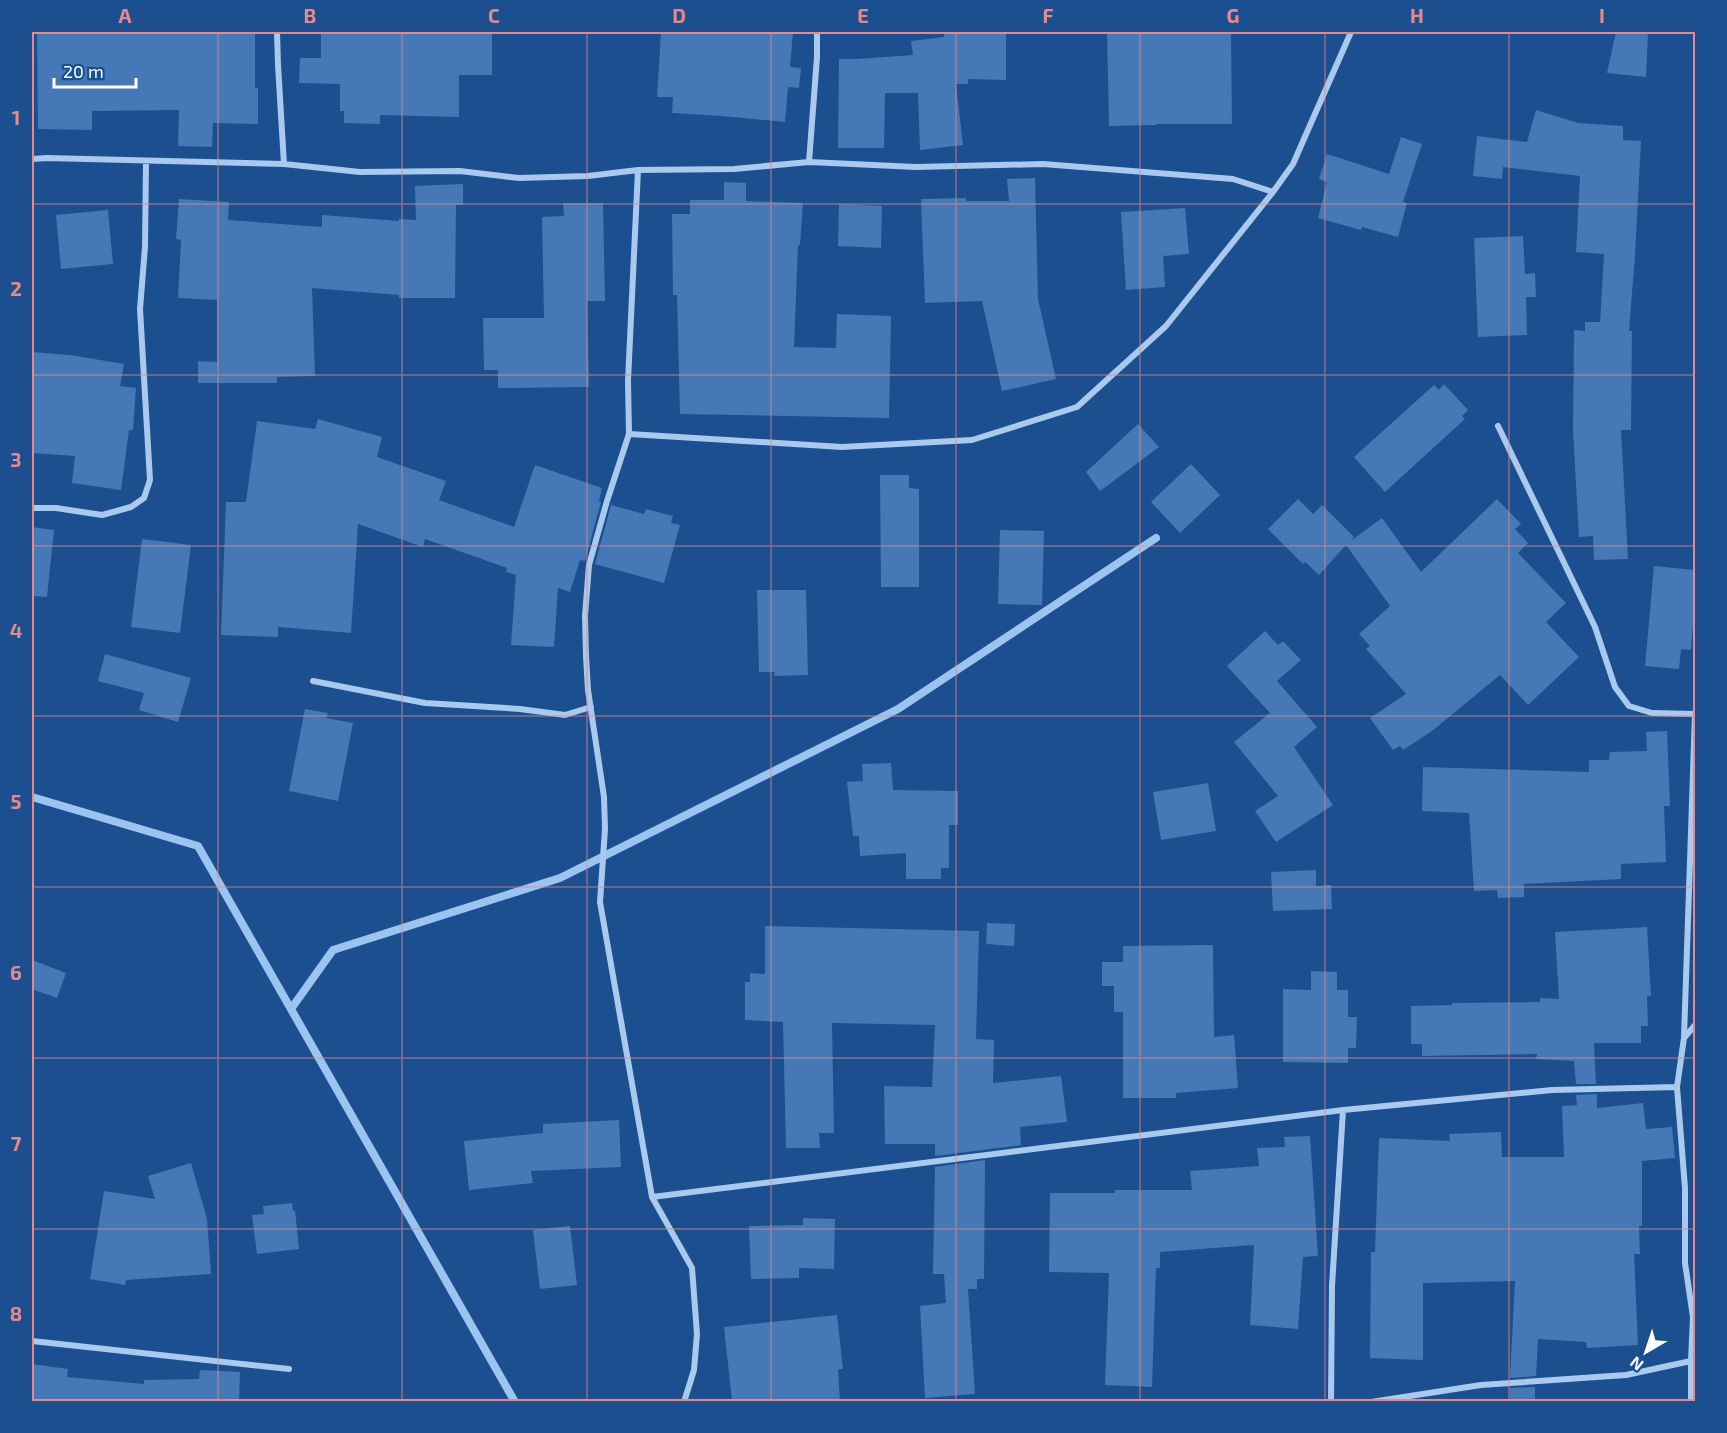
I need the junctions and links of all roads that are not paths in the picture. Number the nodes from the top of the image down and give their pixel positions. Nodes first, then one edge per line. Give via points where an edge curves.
1 (277, 32) edge
2 (817, 32) edge
3 (1351, 32) edge
4 (32, 159) edge
5 (146, 161) junction
6 (808, 162) junction
7 (284, 164) junction
8 (638, 170) junction
9 (1273, 192) junction
10 (1498, 426) dead end
11 (629, 434) junction
12 (32, 508) edge
13 (313, 681) dead end
14 (591, 707) junction
15 (1695, 714) edge
16 (1695, 1024) edge
17 (1684, 1038) junction
18 (1677, 1087) junction
19 (1343, 1110) junction
20 (652, 1197) junction
21 (1694, 1317) edge
22 (32, 1341) edge
23 (1691, 1361) junction
24 (289, 1369) dead end
25 (684, 1401) edge
26 (1331, 1401) edge
27 (1371, 1401) edge
28 (1691, 1401) edge

1 - 7 street
2 - 6 street
3 - 9 street via 1293,164
4 - 5 street
5 - 7 street
5 - 12 street via 140,309 150,480 144,498 131,507 102,515
6 - 8 street via 734,169
6 - 9 street via 916,168 1043,164 1233,179
7 - 8 street via 360,172 460,171 519,178
8 - 11 street
9 - 11 street via 1166,326 1077,407 972,440 842,447
10 - 15 street via 1595,627 1614,687 1629,706 1652,713
11 - 14 street via 589,565 585,616
13 - 14 street via 425,703 565,715
14 - 20 street via 604,797 600,902
15 - 17 street
16 - 17 street
17 - 18 street
18 - 19 street via 1552,1090
18 - 21 street via 1685,1188 1685,1263
19 - 20 street
19 - 26 street via 1332,1286
20 - 25 street via 692,1268 697,1334 694,1370
21 - 23 street
22 - 24 street
23 - 27 street via 1626,1375 1481,1385
23 - 28 street

